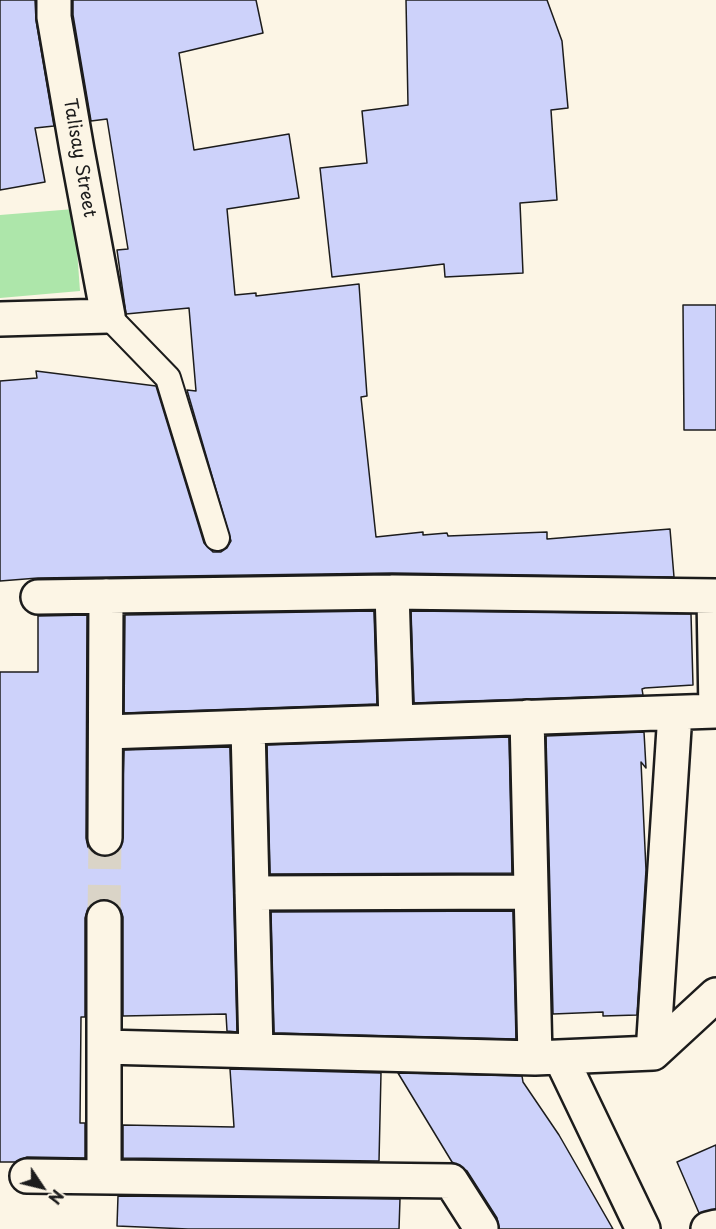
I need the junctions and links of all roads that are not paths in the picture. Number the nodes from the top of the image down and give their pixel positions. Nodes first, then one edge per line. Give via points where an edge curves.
1 (54, 0) edge
2 (108, 316) junction
3 (0, 319) edge
4 (217, 538) dead end
5 (392, 592) junction
6 (106, 596) junction
7 (715, 596) edge
8 (38, 597) dead end
9 (716, 711) edge
10 (675, 713) junction
11 (527, 717) junction
12 (396, 722) junction
13 (248, 727) junction
14 (105, 732) junction
15 (105, 838) tunnel mouth
16 (531, 892) junction
17 (252, 893) junction
18 (104, 918) tunnel mouth
19 (716, 994) edge
20 (104, 1047) junction
21 (256, 1051) junction
22 (653, 1053) junction
23 (548, 1058) junction
24 (27, 1176) dead end
25 (104, 1177) junction
26 (716, 1227) edge
27 (481, 1228) edge
28 (643, 1229) edge
29 (708, 1229) edge

1 - 2 street, Talisay Street
2 - 3 street
2 - 4 lane via 168,378
5 - 6 street
5 - 7 street
5 - 12 street
6 - 8 street
6 - 14 street
7 - 9 street
9 - 10 street
10 - 11 street
10 - 22 street
11 - 12 street
11 - 16 street
12 - 13 street
13 - 14 street
13 - 17 street
14 - 15 street
16 - 17 street
16 - 23 street
17 - 21 street
18 - 20 street
19 - 22 street
20 - 21 street
20 - 25 street
21 - 23 street
22 - 23 street
23 - 28 street
24 - 25 street
25 - 27 street via 451,1181
26 - 29 street

